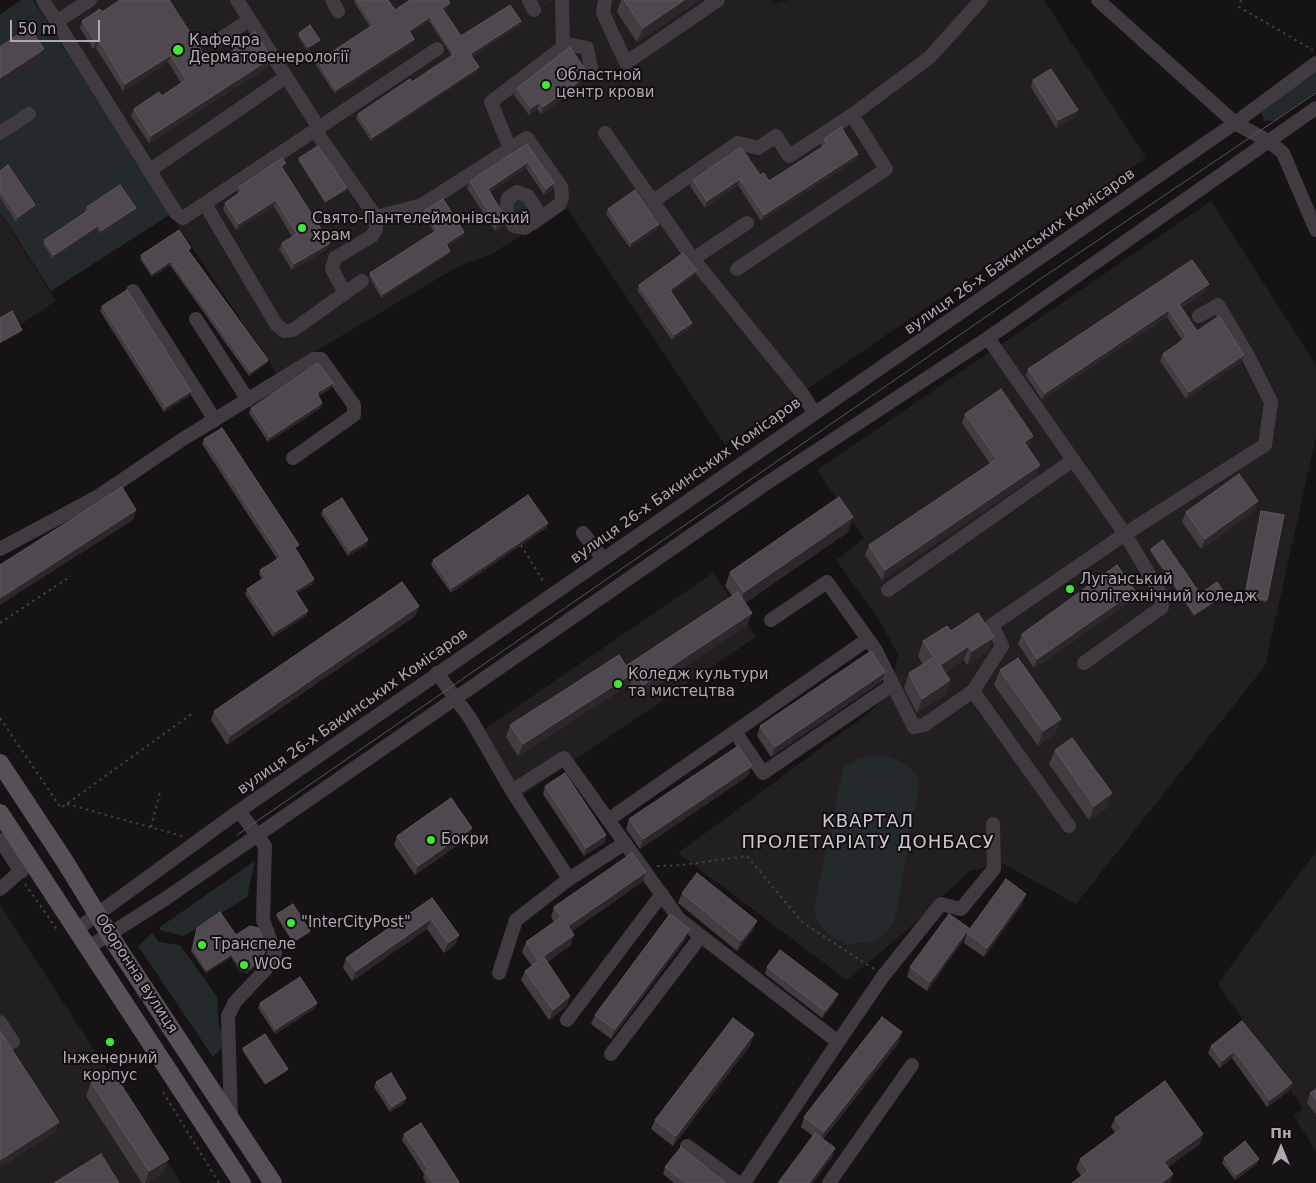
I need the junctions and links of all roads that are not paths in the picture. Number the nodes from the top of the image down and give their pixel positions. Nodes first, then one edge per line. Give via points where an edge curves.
1 (43, 0) edge
2 (90, 0) edge
3 (237, 0) edge
4 (562, 0) edge
5 (605, 0) edge
6 (718, 0) edge
7 (981, 0) edge
8 (1098, 0) edge
9 (249, 20) junction
10 (56, 22) junction
11 (219, 40) dead end
12 (563, 47) junction
13 (437, 49) dead end
14 (1316, 63) edge
15 (592, 68) dead end
16 (286, 77) junction
17 (1316, 108) edge
18 (28, 114) dead end
19 (852, 115) junction
20 (1235, 123) junction
21 (317, 129) junction
22 (605, 132) dead end
23 (0, 133) edge
24 (1270, 142) junction
25 (510, 149) junction
26 (150, 171) junction
27 (653, 201) junction
28 (204, 204) junction
29 (376, 218) junction
30 (534, 223) dead end
31 (747, 223) dead end
32 (1316, 230) edge
33 (694, 259) junction
34 (737, 269) dead end
35 (362, 281) dead end
36 (133, 291) dead end
37 (345, 293) junction
38 (1199, 316) dead end
39 (196, 319) dead end
40 (988, 338) junction
41 (248, 400) junction
42 (814, 412) junction
43 (214, 420) junction
44 (293, 458) dead end
45 (1073, 460) junction
46 (583, 533) dead end
47 (1125, 534) junction
48 (0, 549) edge
49 (603, 559) junction
50 (888, 590) dead end
51 (771, 620) dead end
52 (868, 639) junction
53 (1084, 663) dead end
54 (437, 673) junction
55 (892, 685) junction
56 (974, 690) junction
57 (455, 698) junction
58 (735, 732) junction
59 (0, 763) edge
60 (512, 791) junction
61 (239, 811) junction
62 (0, 813) edge
63 (608, 820) junction
64 (993, 824) dead end
65 (1069, 826) dead end
66 (0, 840) edge
67 (261, 841) junction
68 (625, 843) junction
69 (24, 870) junction
70 (569, 879) junction
71 (0, 889) edge
72 (662, 894) junction
73 (97, 916) junction
74 (70, 933) junction
75 (109, 934) junction
76 (701, 936) junction
77 (89, 947) junction
78 (499, 973) dead end
79 (566, 1020) dead end
80 (0, 1022) edge
81 (14, 1042) dead end
82 (838, 1042) junction
83 (611, 1054) dead end
84 (912, 1065) dead end
85 (230, 1117) junction
86 (687, 1146) dead end
87 (242, 1183) edge
88 (273, 1183) edge
89 (738, 1183) edge
90 (744, 1183) edge
91 (829, 1183) edge

1 - 10 street
2 - 10 street
3 - 9 street
4 - 12 street
5 - 6 street via 603,14 626,64
7 - 19 street via 930,57
8 - 20 street
9 - 11 street
9 - 16 street
10 - 26 street
12 - 15 street via 567,44 587,48
12 - 25 street via 491,102
13 - 21 street
14 - 20 street, вулиця 26-х Бакинських Комісаров
16 - 21 street
16 - 26 street
17 - 24 street
18 - 23 street
19 - 27 street via 789,156 776,136 758,148 738,143
19 - 34 street via 886,169
20 - 24 street
20 - 42 street, вулиця 26-х Бакинських Комісаров
21 - 28 street
21 - 29 street
22 - 27 street
24 - 32 street via 1286,159
24 - 40 street
25 - 29 street via 422,205
25 - 30 street via 526,138 562,187 560,204
26 - 28 street via 176,213 183,218
27 - 33 street
28 - 37 street via 276,324 284,331 293,330
29 - 37 street via 372,236 336,258 332,270
31 - 33 street
33 - 42 street
35 - 37 street
36 - 43 street
38 - 47 street via 1218,305 1248,354 1271,402 1265,445
39 - 41 street
40 - 45 street
40 - 57 street via 764,485
41 - 43 street
41 - 44 street via 314,359 320,359 330,369 354,405 354,415
42 - 49 street, вулиця 26-х Бакинських Комісаров
43 - 48 street via 96,497
45 - 47 street
45 - 50 street
46 - 49 street
47 - 53 street via 1162,596 1162,607
47 - 56 street via 992,625 1002,646
49 - 54 street, вулиця 26-х Бакинських Комісаров
51 - 52 street via 827,582
52 - 55 street
52 - 58 street
54 - 57 street
54 - 61 street, вулиця 26-х Бакинських Комісаров
55 - 56 street via 914,727 924,726
55 - 58 street via 763,773
56 - 65 street
57 - 60 street
57 - 67 street
58 - 63 street
59 - 73 main road, Оборонна вулиця
60 - 63 street via 564,758
60 - 70 street
61 - 67 street
61 - 73 street, вулиця 26-х Бакинських Комісаров
62 - 69 main road, Оборонна вулиця
63 - 68 street
64 - 82 street via 994,870 961,909 940,904 884,975
66 - 69 street
67 - 75 street
67 - 85 street via 264,920 275,953 266,969 235,1002 228,1016
68 - 70 street
68 - 72 street
69 - 71 street
69 - 74 main road, Оборонна вулиця
70 - 78 street via 516,920
72 - 76 street via 679,920
72 - 79 street
73 - 74 street, вулиця 26-х Бакинських Комісаров
73 - 75 main road, Оборонна вулиця
74 - 77 main road, Оборонна вулиця
75 - 77 street
75 - 85 main road, Оборонна вулиця
76 - 82 street
76 - 83 street
77 - 87 main road, Оборонна вулиця
80 - 81 street
82 - 90 street
84 - 91 street
85 - 88 main road, Оборонна вулиця
86 - 89 street

